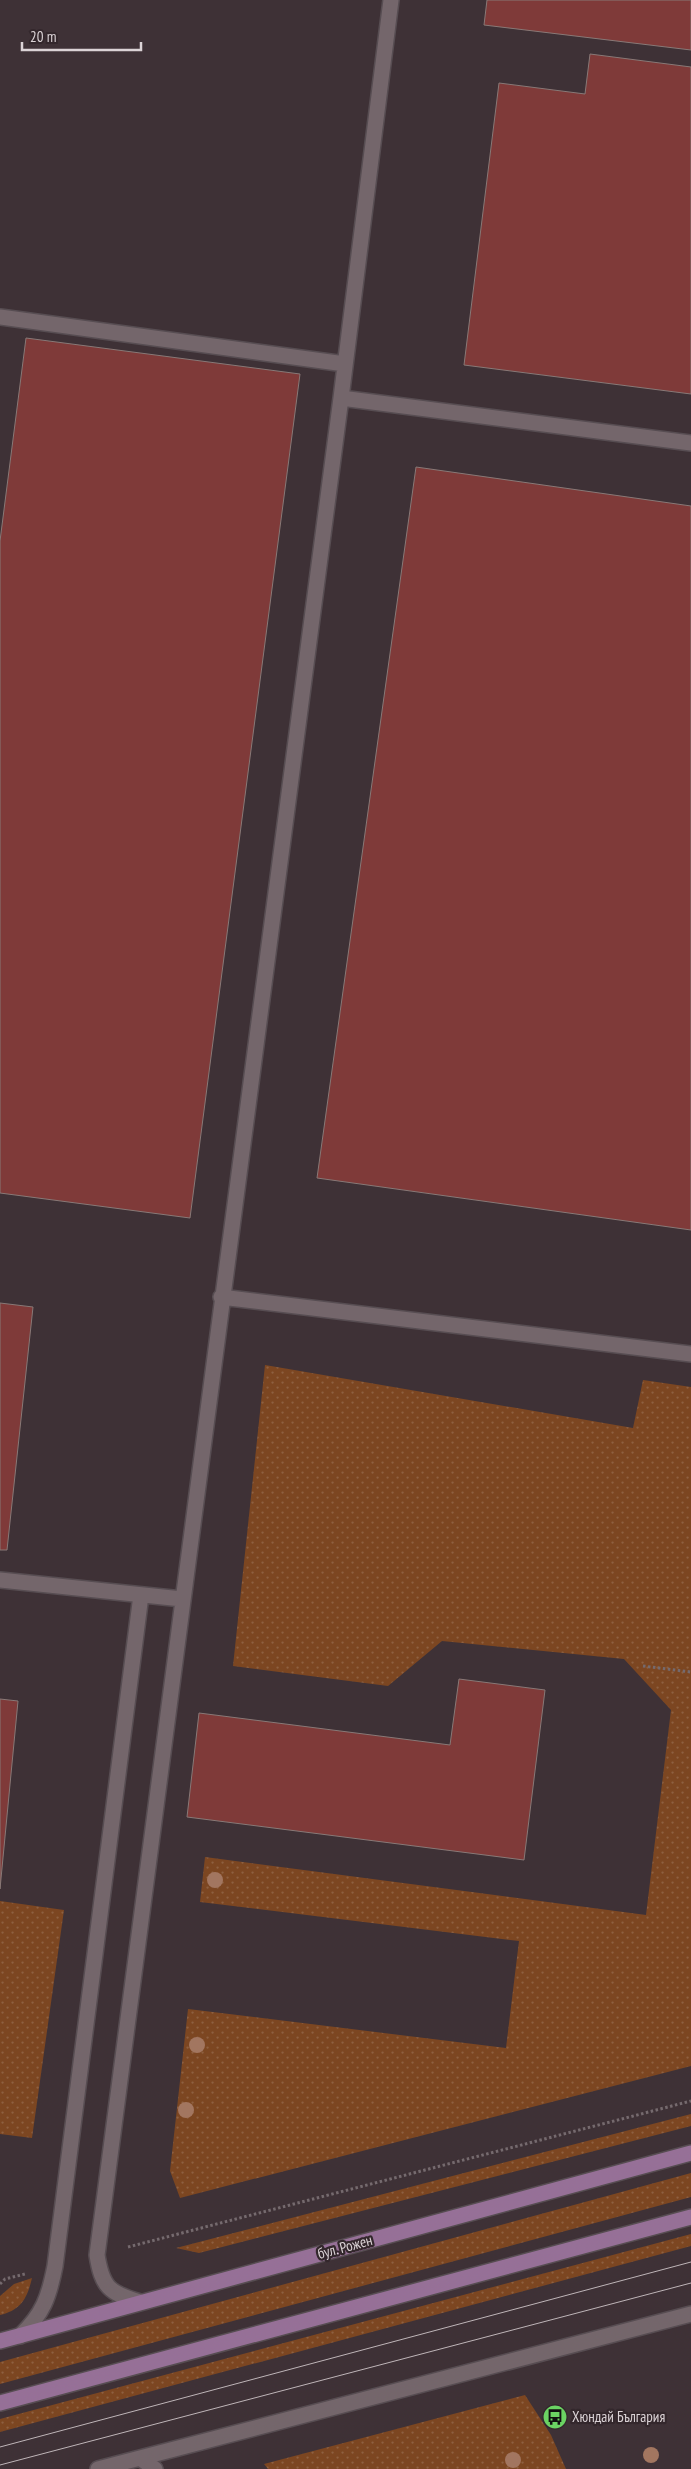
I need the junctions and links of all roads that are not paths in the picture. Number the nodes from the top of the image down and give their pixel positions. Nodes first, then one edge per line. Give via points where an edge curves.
1 (391, 0) edge
2 (0, 317) edge
3 (345, 364) junction
4 (341, 398) junction
5 (691, 444) edge
6 (221, 1297) junction
7 (691, 1354) edge
8 (0, 1580) edge
9 (141, 1595) junction
10 (182, 1599) junction
11 (691, 2153) edge
12 (691, 2217) edge
13 (140, 2302) junction
14 (691, 2314) edge
15 (20, 2336) junction
16 (0, 2341) edge
17 (0, 2403) edge
18 (140, 2458) junction
19 (98, 2469) edge
20 (155, 2469) edge

1 - 3 lane
2 - 3 lane
3 - 4 lane
4 - 5 lane
4 - 6 lane
6 - 7 lane
6 - 10 lane
8 - 9 lane
9 - 10 lane
9 - 15 lane via 55,2266 44,2307 35,2322
10 - 13 lane via 97,2255 101,2276 108,2288
11 - 13 main road, бул. Рожен
12 - 17 main road
13 - 15 main road, бул. Рожен
14 - 18 lane
15 - 16 main road, бул. Рожен
18 - 19 lane
18 - 20 lane

